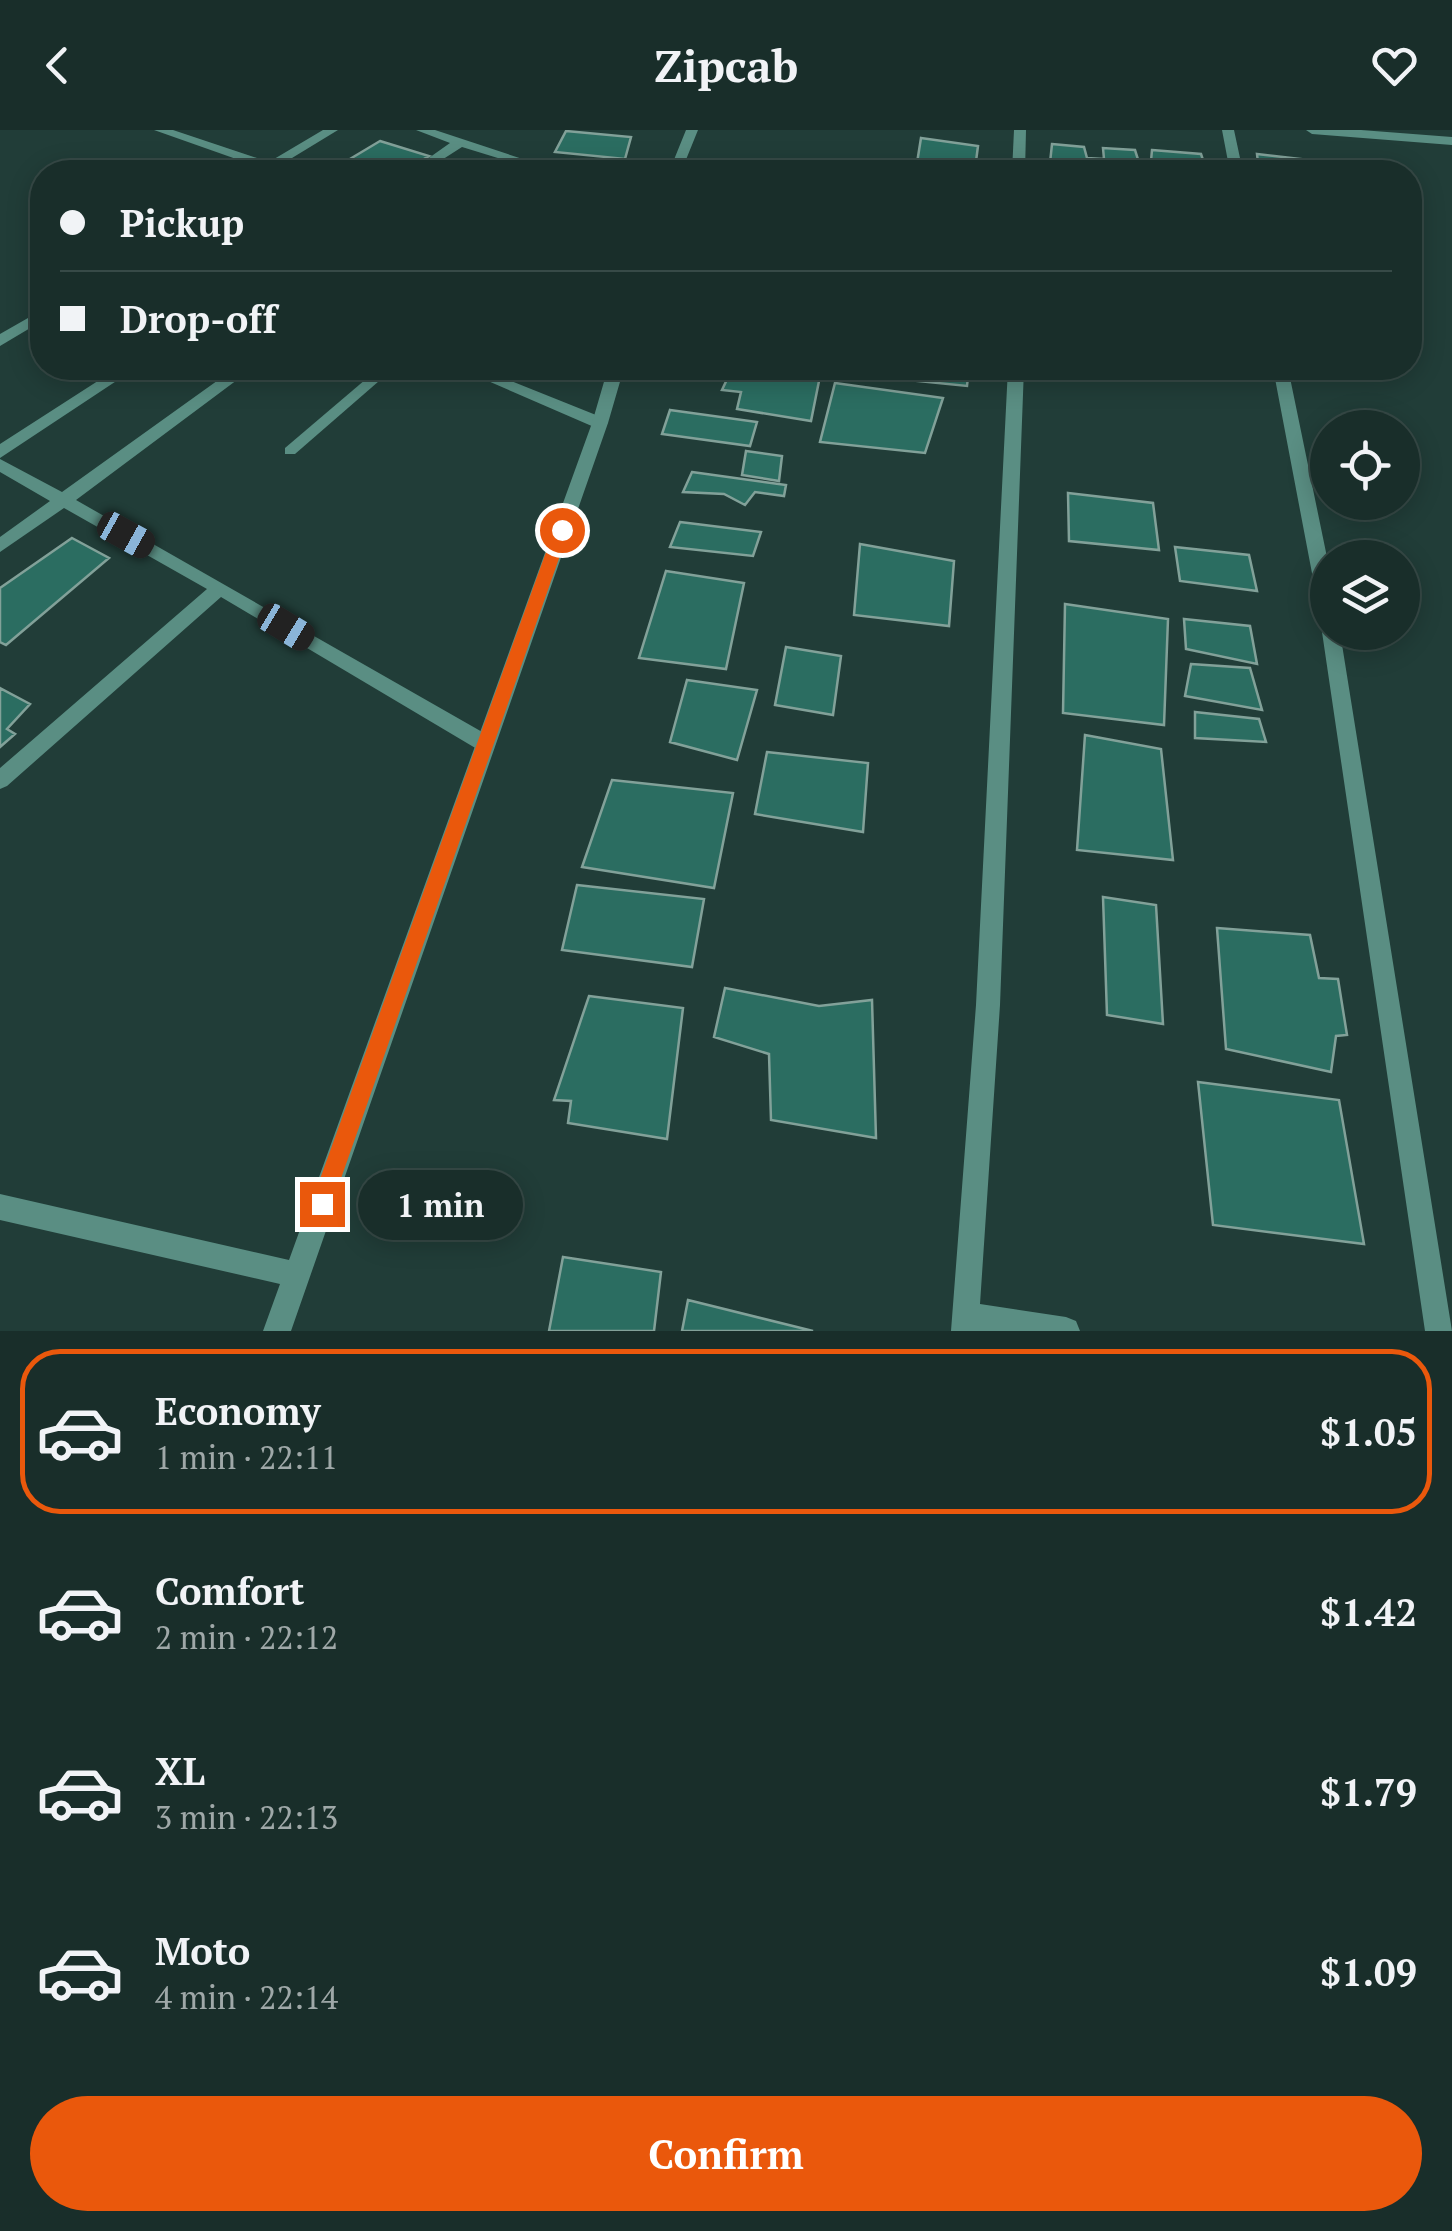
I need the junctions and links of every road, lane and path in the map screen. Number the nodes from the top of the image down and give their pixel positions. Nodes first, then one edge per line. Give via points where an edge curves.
1 (160, 130) edge
2 (332, 130) edge
3 (422, 130) edge
4 (692, 130) edge
5 (1020, 130) edge
6 (1228, 130) edge
7 (1312, 130) edge
8 (1408, 134) edge
9 (1452, 141) edge
10 (456, 144) junction
11 (240, 160) edge
12 (280, 160) edge
13 (433, 160) edge
14 (513, 160) edge
15 (681, 160) edge
16 (1019, 160) edge
17 (1234, 160) edge
18 (30, 322) edge
19 (0, 341) edge
20 (110, 380) edge
21 (228, 380) edge
22 (373, 380) edge
23 (495, 380) edge
24 (613, 380) edge
25 (1015, 380) edge
26 (1282, 380) edge
27 (600, 423) junction
28 (290, 450) dead end
29 (0, 452) edge
30 (0, 465) edge
31 (62, 500) junction
32 (1314, 540) edge
33 (0, 546) edge
34 (220, 588) junction
35 (1334, 650) edge
36 (484, 743) junction
37 (0, 780) edge
38 (2, 1210) edge
39 (297, 1275) junction
40 (965, 1323) edge
41 (277, 1331) edge
42 (1066, 1331) edge
43 (1439, 1331) edge

1 - 11 street
2 - 12 street
3 - 10 street
4 - 15 street
5 - 16 street
6 - 17 street
7 - 8 street
8 - 9 street
10 - 13 street
10 - 14 street
18 - 19 street
20 - 29 street
21 - 31 street
22 - 28 lane
23 - 27 street
24 - 27 street
25 - 40 street via 988,1005
26 - 32 street
27 - 36 street
30 - 31 street
31 - 33 street
31 - 34 street
34 - 36 street
34 - 37 street
35 - 43 street
36 - 39 street
38 - 39 street
39 - 41 street
40 - 42 street

